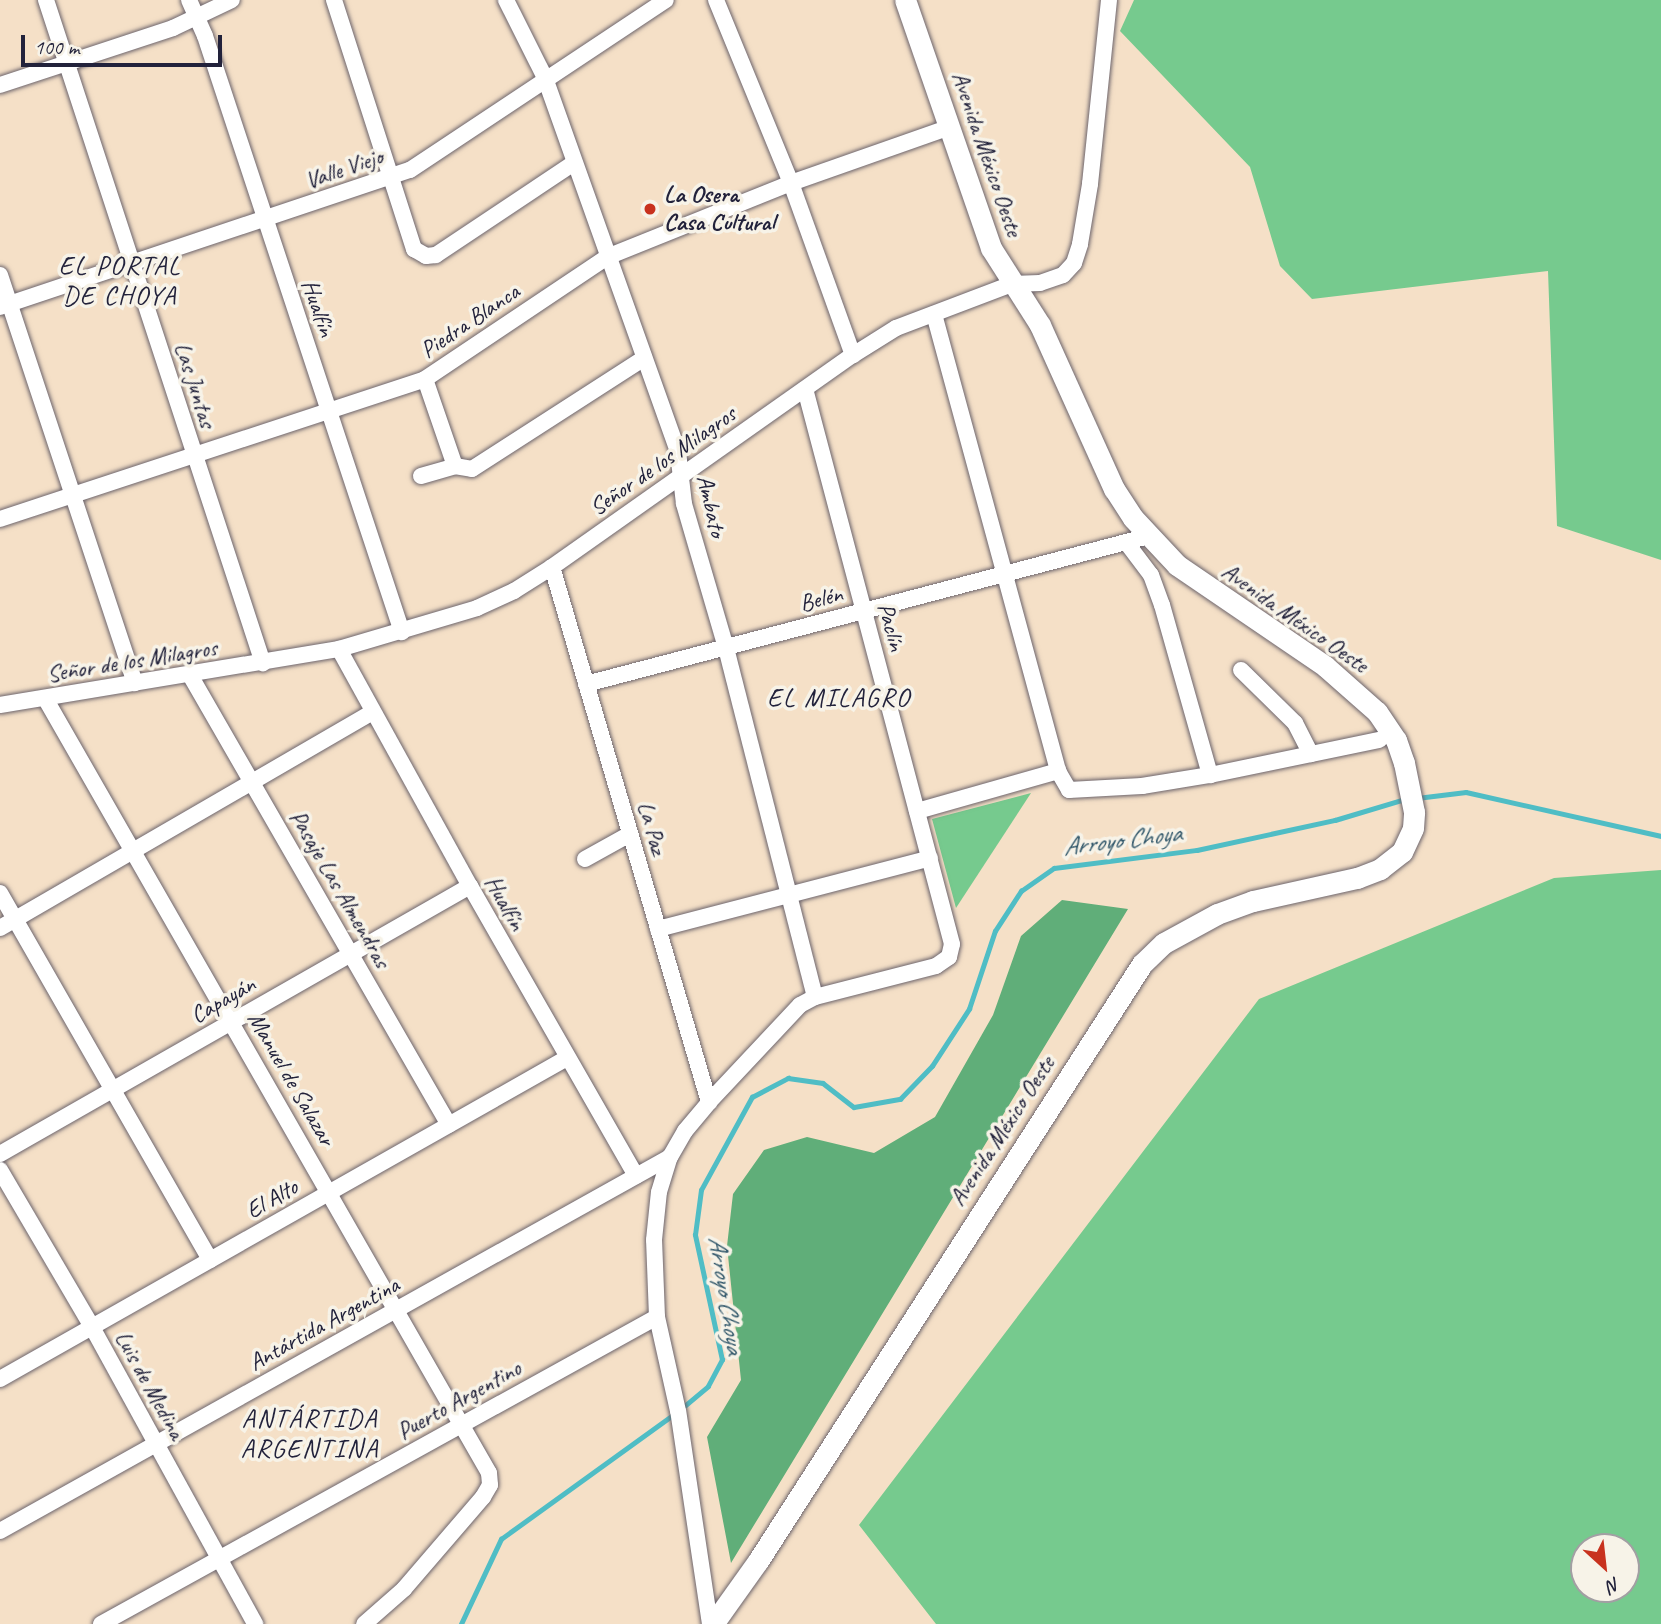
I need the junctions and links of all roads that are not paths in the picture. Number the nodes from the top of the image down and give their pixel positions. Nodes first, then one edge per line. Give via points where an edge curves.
1 (46, 0) edge
2 (189, 0) edge
3 (232, 0) edge
4 (334, 0) edge
5 (506, 0) edge
6 (666, 0) edge
7 (716, 0) edge
8 (905, 0) edge
9 (1109, 0) edge
10 (196, 16) junction
11 (66, 63) junction
12 (545, 78) junction
13 (0, 85) edge
14 (950, 127) junction
15 (574, 163) junction
16 (391, 177) junction
17 (791, 183) junction
18 (264, 219) junction
19 (607, 257) junction
20 (131, 263) junction
21 (0, 275) edge
22 (1013, 284) junction
23 (5, 305) edge
24 (934, 314) junction
25 (853, 355) junction
26 (644, 358) junction
27 (425, 379) junction
28 (805, 389) junction
29 (329, 411) junction
30 (194, 454) junction
31 (455, 466) junction
32 (421, 476) dead end
33 (680, 477) junction
34 (71, 494) junction
35 (0, 519) edge
36 (1149, 536) junction
37 (1126, 542) junction
38 (552, 567) junction
39 (1005, 574) junction
40 (864, 611) junction
41 (402, 632) junction
42 (726, 648) junction
43 (339, 649) junction
44 (263, 663) junction
45 (1241, 670) dead end
46 (190, 675) junction
47 (135, 683) junction
48 (586, 684) junction
49 (45, 698) junction
50 (0, 705) edge
51 (373, 712) junction
52 (1379, 740) dead end
53 (1311, 754) junction
54 (1058, 771) junction
55 (1210, 775) junction
56 (253, 782) junction
57 (917, 811) junction
58 (630, 834) junction
59 (133, 851) junction
60 (929, 858) junction
61 (584, 859) dead end
62 (470, 886) junction
63 (0, 893) edge
64 (789, 895) junction
65 (15, 919) junction
66 (0, 928) edge
67 (658, 929) junction
68 (350, 953) junction
69 (815, 997) junction
70 (232, 1021) junction
71 (567, 1058) junction
72 (113, 1090) junction
73 (709, 1102) junction
74 (449, 1125) junction
75 (0, 1154) edge
76 (670, 1157) junction
77 (0, 1170) edge
78 (636, 1176) junction
79 (330, 1193) junction
80 (210, 1260) junction
81 (397, 1310) junction
82 (657, 1317) junction
83 (92, 1327) junction
84 (0, 1380) edge
85 (462, 1424) junction
86 (156, 1444) junction
87 (0, 1531) edge
88 (219, 1559) junction
89 (101, 1624) edge
90 (255, 1624) edge
91 (363, 1624) edge
92 (711, 1624) edge

1 - 11 street, Las Juntas
2 - 10 street, Hualfín
3 - 10 street
4 - 16 street
5 - 12 street, Ambato
6 - 12 street, Valle Viejo
7 - 17 street
8 - 14 main road, Avenida México Oeste
9 - 22 street, Señor de los Milagros via 1090,184 1074,263 1063,275 1040,283
10 - 11 street
10 - 18 street, Hualfín
11 - 13 street
11 - 20 street, Las Juntas
12 - 15 street, Ambato
12 - 16 street, Valle Viejo via 410,170
14 - 17 street, Piedra Blanca
14 - 22 main road, Avenida México Oeste via 991,248
15 - 16 street via 436,255 426,256 414,249
15 - 19 street, Ambato
16 - 18 street, Valle Viejo
17 - 19 street, Piedra Blanca
17 - 25 street
18 - 20 street, Valle Viejo
18 - 29 street, Hualfín
19 - 26 street, Ambato
19 - 27 street, Piedra Blanca
20 - 23 street, Valle Viejo
20 - 30 street, Las Juntas
21 - 23 street
22 - 24 street, Señor de los Milagros
22 - 36 main road, Avenida México Oeste via 1040,325 1114,489
23 - 34 street
24 - 25 street, Señor de los Milagros via 896,328
24 - 39 street
25 - 28 street, Señor de los Milagros
26 - 31 street via 472,469
26 - 33 street, Ambato via 678,452
27 - 29 street, Piedra Blanca
27 - 31 street
28 - 33 street, Señor de los Milagros
28 - 40 street, Paclín
29 - 30 street, Piedra Blanca
29 - 41 street, Hualfín
30 - 34 street, Piedra Blanca
30 - 44 street, Las Juntas
31 - 32 street
33 - 38 street, Señor de los Milagros
33 - 42 street, Ambato
34 - 35 street, Piedra Blanca
34 - 47 street
36 - 37 street, Belén
36 - 92 main road, Avenida México Oeste via 1196,580 1352,688 1390,730 1414,812 1410,839 1392,862 1357,878 1253,901 1217,914 1164,943 1142,964 758,1561
37 - 39 street, Belén
37 - 55 street via 1151,575 1159,595
38 - 41 street, Señor de los Milagros via 477,608
38 - 48 street, La Paz
39 - 40 street, Belén
39 - 54 street
40 - 42 street, Belén
40 - 57 street, Paclín
41 - 43 street, Señor de los Milagros
42 - 48 street, Belén
42 - 64 street, Ambato
43 - 44 street, Señor de los Milagros
43 - 51 street, Hualfín
44 - 46 street, Señor de los Milagros
45 - 53 street via 1295,723
46 - 47 street, Señor de los Milagros
46 - 56 street, Pasaje Las Almendras
47 - 49 street, Señor de los Milagros
48 - 58 street, La Paz
49 - 50 street, Señor de los Milagros
49 - 59 street, Manuel de Salazar
51 - 56 street
51 - 62 street, Hualfín
52 - 53 street
53 - 55 street
54 - 55 street via 1069,790 1142,786
54 - 57 street
56 - 59 street
56 - 68 street, Pasaje Las Almendras
57 - 60 street, Paclín
58 - 61 street
58 - 67 street, La Paz
59 - 65 street
59 - 70 street, Manuel de Salazar
60 - 64 street
60 - 69 street, Paclín via 953,944 949,957 936,966
62 - 68 street, Capayán
62 - 71 street, Hualfín
63 - 65 street
64 - 67 street
64 - 69 street, Ambato
65 - 66 street
65 - 72 street
67 - 73 street, La Paz
68 - 70 street, Capayán
68 - 74 street, Pasaje Las Almendras
69 - 73 street via 800,1005
70 - 72 street, Capayán
70 - 79 street, Manuel de Salazar
71 - 74 street, El Alto
71 - 78 street, Hualfín
72 - 75 street, Capayán
72 - 80 street
73 - 76 street
74 - 79 street, El Alto
76 - 78 street, Antártida Argentina
76 - 82 street via 659,1192 654,1240
77 - 83 street, Luis de Medina
78 - 81 street, Antártida Argentina
79 - 80 street, El Alto
79 - 81 street, Manuel de Salazar
80 - 83 street, El Alto
81 - 85 street, Manuel de Salazar
81 - 86 street, Antártida Argentina
82 - 85 street, Puerto Argentino
82 - 92 street via 678,1411
83 - 84 street, El Alto
83 - 86 street, Luis de Medina
85 - 88 street, Puerto Argentino
85 - 91 street, Manuel de Salazar via 489,1473 490,1485 404,1590
86 - 87 street, Antártida Argentina
86 - 88 street, Luis de Medina
88 - 89 street, Puerto Argentino
88 - 90 street, Luis de Medina

